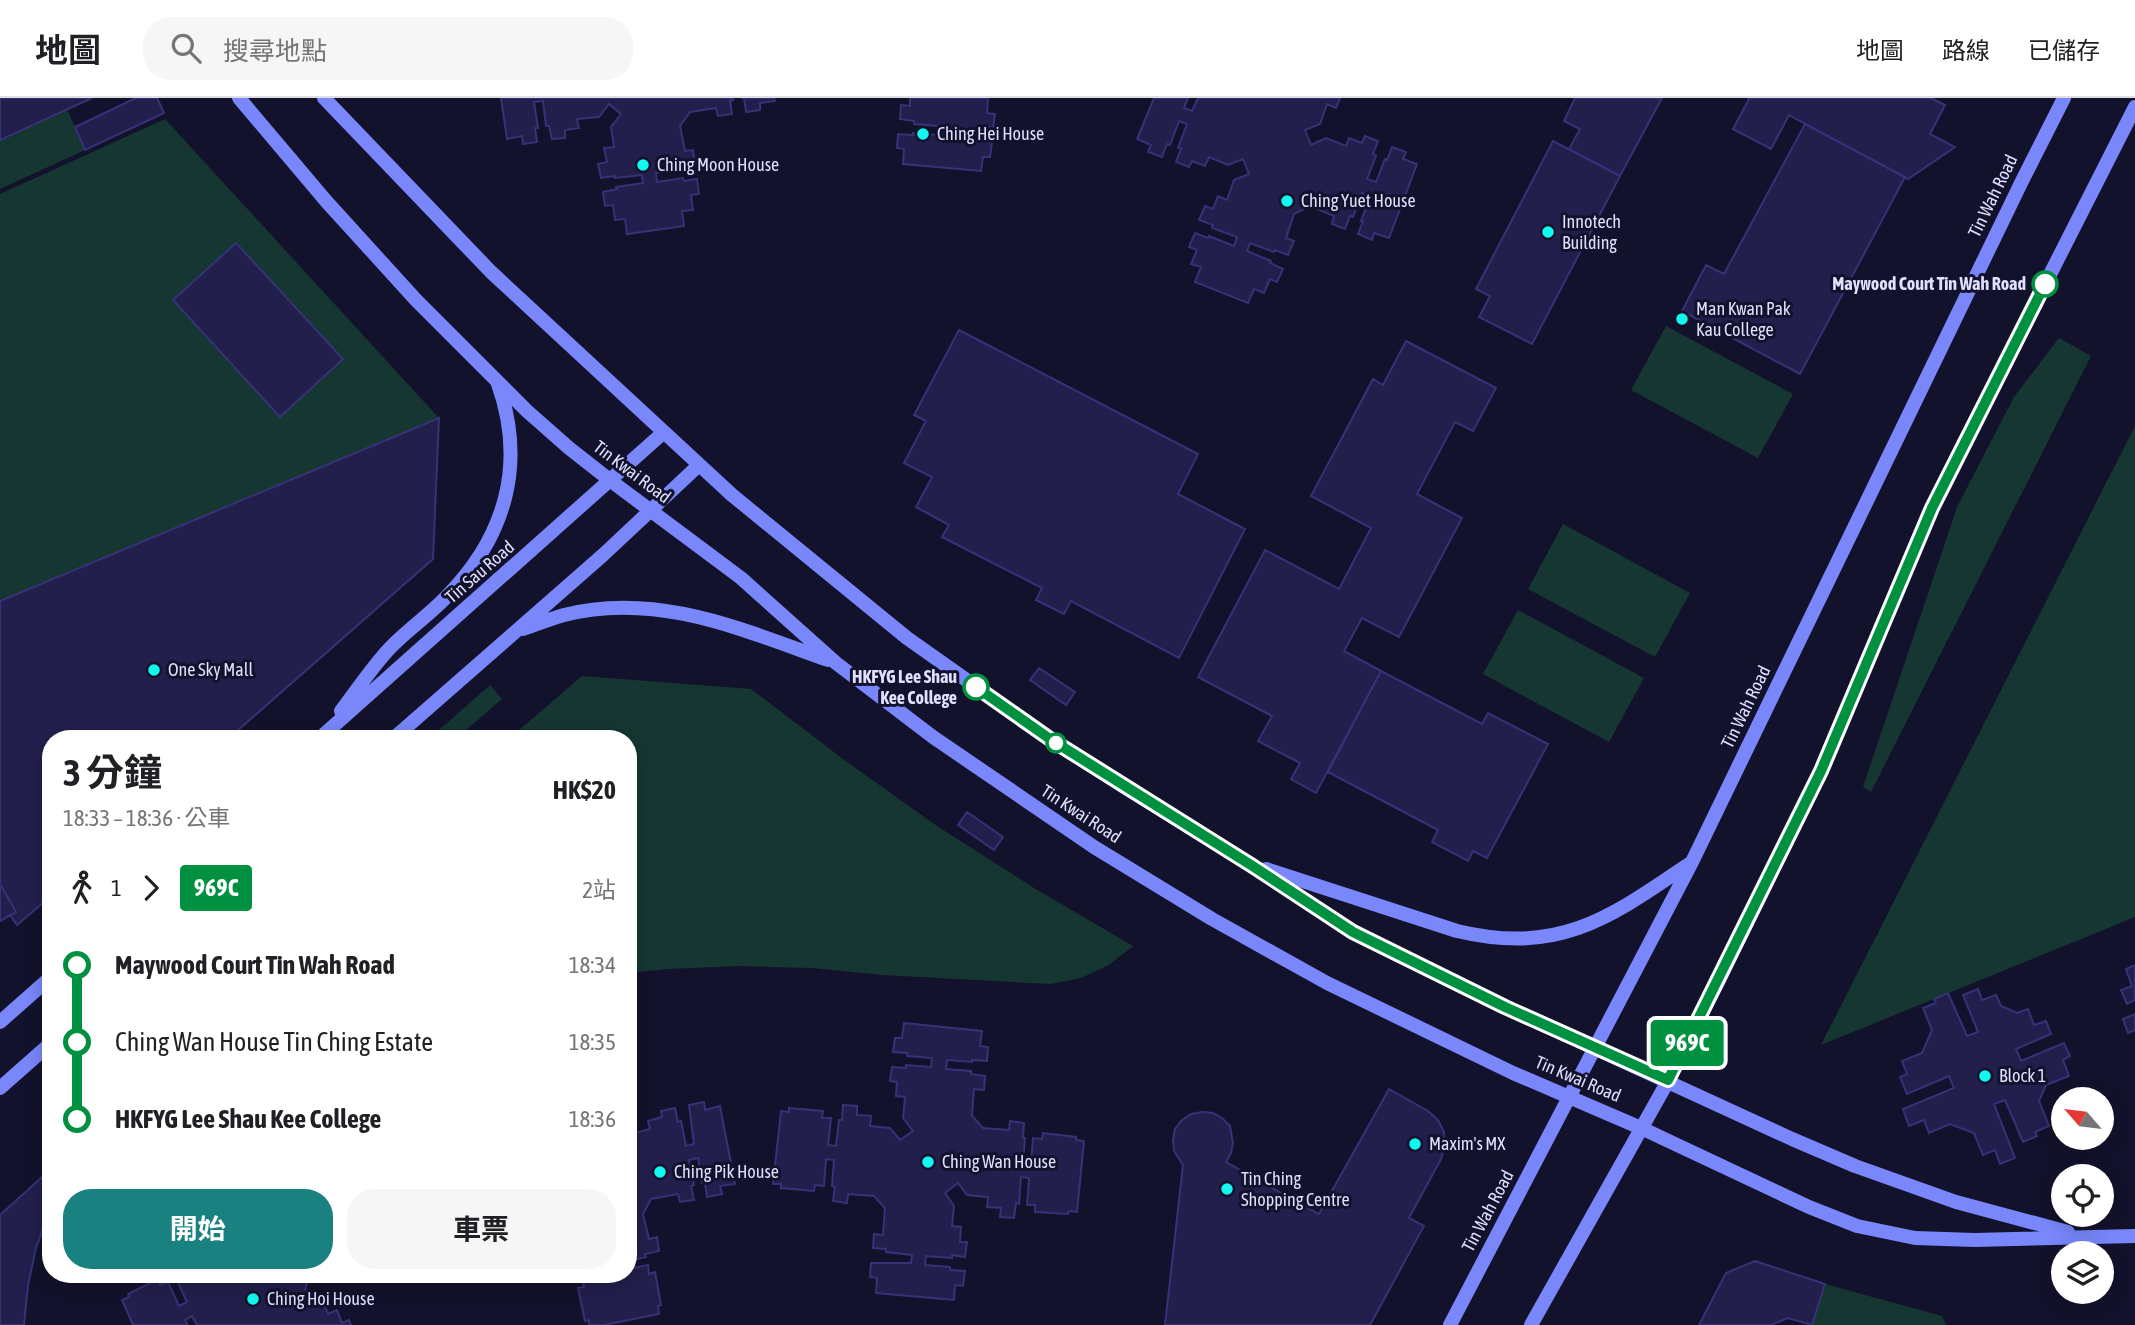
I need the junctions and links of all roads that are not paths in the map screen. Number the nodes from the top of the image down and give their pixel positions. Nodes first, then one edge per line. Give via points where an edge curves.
1 (239, 98) edge
2 (324, 98) edge
3 (2064, 98) edge
4 (2135, 107) edge
5 (496, 380) junction
6 (664, 432) junction
7 (699, 464) junction
8 (611, 481) junction
9 (651, 511) junction
10 (515, 631) junction
11 (836, 663) junction
12 (326, 730) edge
13 (329, 730) edge
14 (403, 730) edge
15 (1692, 862) junction
16 (1251, 865) junction
17 (42, 985) edge
18 (0, 1022) edge
19 (1595, 1048) junction
20 (42, 1051) edge
21 (1668, 1080) junction
22 (0, 1088) edge
23 (1570, 1097) junction
24 (1641, 1128) junction
25 (2087, 1236) junction
26 (2135, 1237) edge
27 (1450, 1325) edge
28 (1531, 1325) edge

1 - 5 street, Tin Kwai Road via 416,300
2 - 6 street, Tin Kwai Road via 491,272
3 - 15 street, Tin Wah Road
4 - 21 street via 1932,508 1821,771
5 - 8 street, Tin Kwai Road
5 - 12 street via 509,425 510,479 486,549 448,596 389,648
6 - 7 street, Tin Kwai Road
6 - 8 street, Tin Sau Road
7 - 9 street
7 - 16 street, Tin Kwai Road via 907,638 1050,739
8 - 9 street, Tin Kwai Road
8 - 13 street, Tin Sau Road
9 - 10 street
9 - 11 street, Tin Kwai Road via 741,578
10 - 11 street via 566,615 629,608 662,610 722,623
10 - 14 street
11 - 23 street, Tin Kwai Road via 1000,784 1212,919 1327,983
15 - 16 street via 1595,922 1552,936 1508,939 1433,924
15 - 19 street, Tin Wah Road
16 - 19 street, Tin Kwai Road via 1353,932
17 - 18 street
19 - 21 street, Tin Kwai Road
19 - 23 street, Tin Wah Road
20 - 22 street
21 - 24 street
21 - 25 street, Tin Kwai Road via 1792,1139 1909,1187
23 - 24 street, Tin Kwai Road
23 - 27 street, Tin Wah Road
24 - 25 street, Tin Kwai Road via 1857,1226 1915,1238
24 - 28 street
25 - 26 street, Tin Kwai Road

